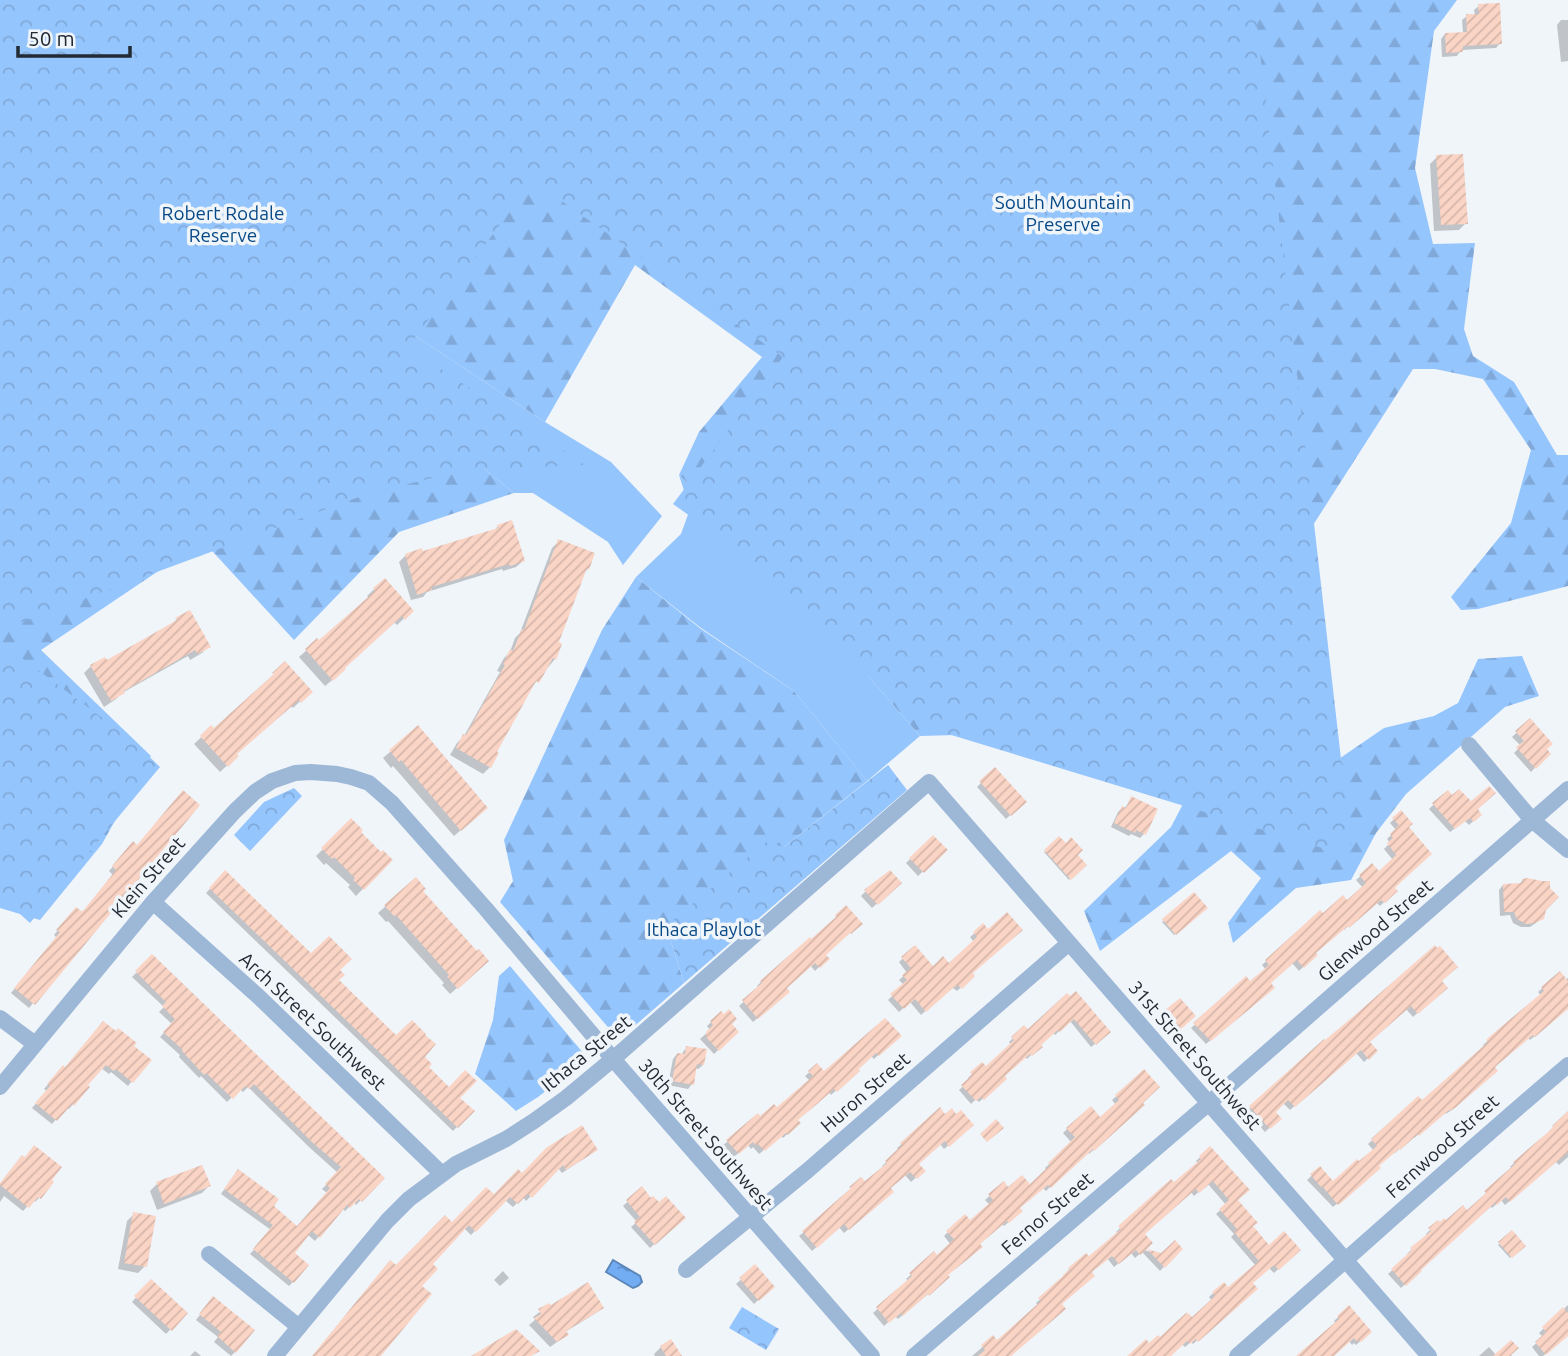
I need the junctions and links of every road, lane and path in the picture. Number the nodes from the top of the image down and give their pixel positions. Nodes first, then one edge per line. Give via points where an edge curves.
1 (1469, 746) dead end
2 (929, 782) joint
3 (369, 783) joint
4 (1568, 789) edge
5 (1532, 820) junction
6 (1568, 850) edge
7 (153, 902) junction
8 (1069, 943) junction
9 (0, 1018) edge
10 (35, 1044) junction
11 (614, 1059) junction
12 (1568, 1065) edge
13 (0, 1087) edge
14 (1209, 1103) junction
15 (442, 1174) junction
16 (752, 1218) junction
17 (209, 1254) dead end
18 (1346, 1261) junction
19 (686, 1270) dead end
20 (299, 1327) junction
21 (275, 1356) edge
22 (872, 1356) edge
23 (914, 1356) edge
24 (1237, 1356) edge
25 (1429, 1356) edge

1 - 5 street
2 - 8 street, 31st Street Southwest
2 - 11 street, Ithaca Street
3 - 7 street, Klein Street via 311,772 272,781 235,811
3 - 11 street, 30th Street Southwest via 400,812
4 - 5 street, Glenwood Street
5 - 6 street
5 - 14 street, Glenwood Street
7 - 10 street, Klein Street
7 - 15 street, Arch Street Southwest
8 - 14 street, 31st Street Southwest
8 - 16 street, Huron Street
9 - 10 street
10 - 13 street, Klein Street
11 - 15 street, Ithaca Street via 534,1121
11 - 16 street, 30th Street Southwest
12 - 18 street, Fernwood Street
14 - 18 street, 31st Street Southwest
14 - 23 street, Fernor Street
15 - 20 street, Ithaca Street via 387,1221
16 - 19 street, Huron Street
16 - 22 street, 30th Street Southwest
17 - 20 street
18 - 24 street, Fernwood Street
18 - 25 street, 31st Street Southwest
20 - 21 street, Ithaca Street

